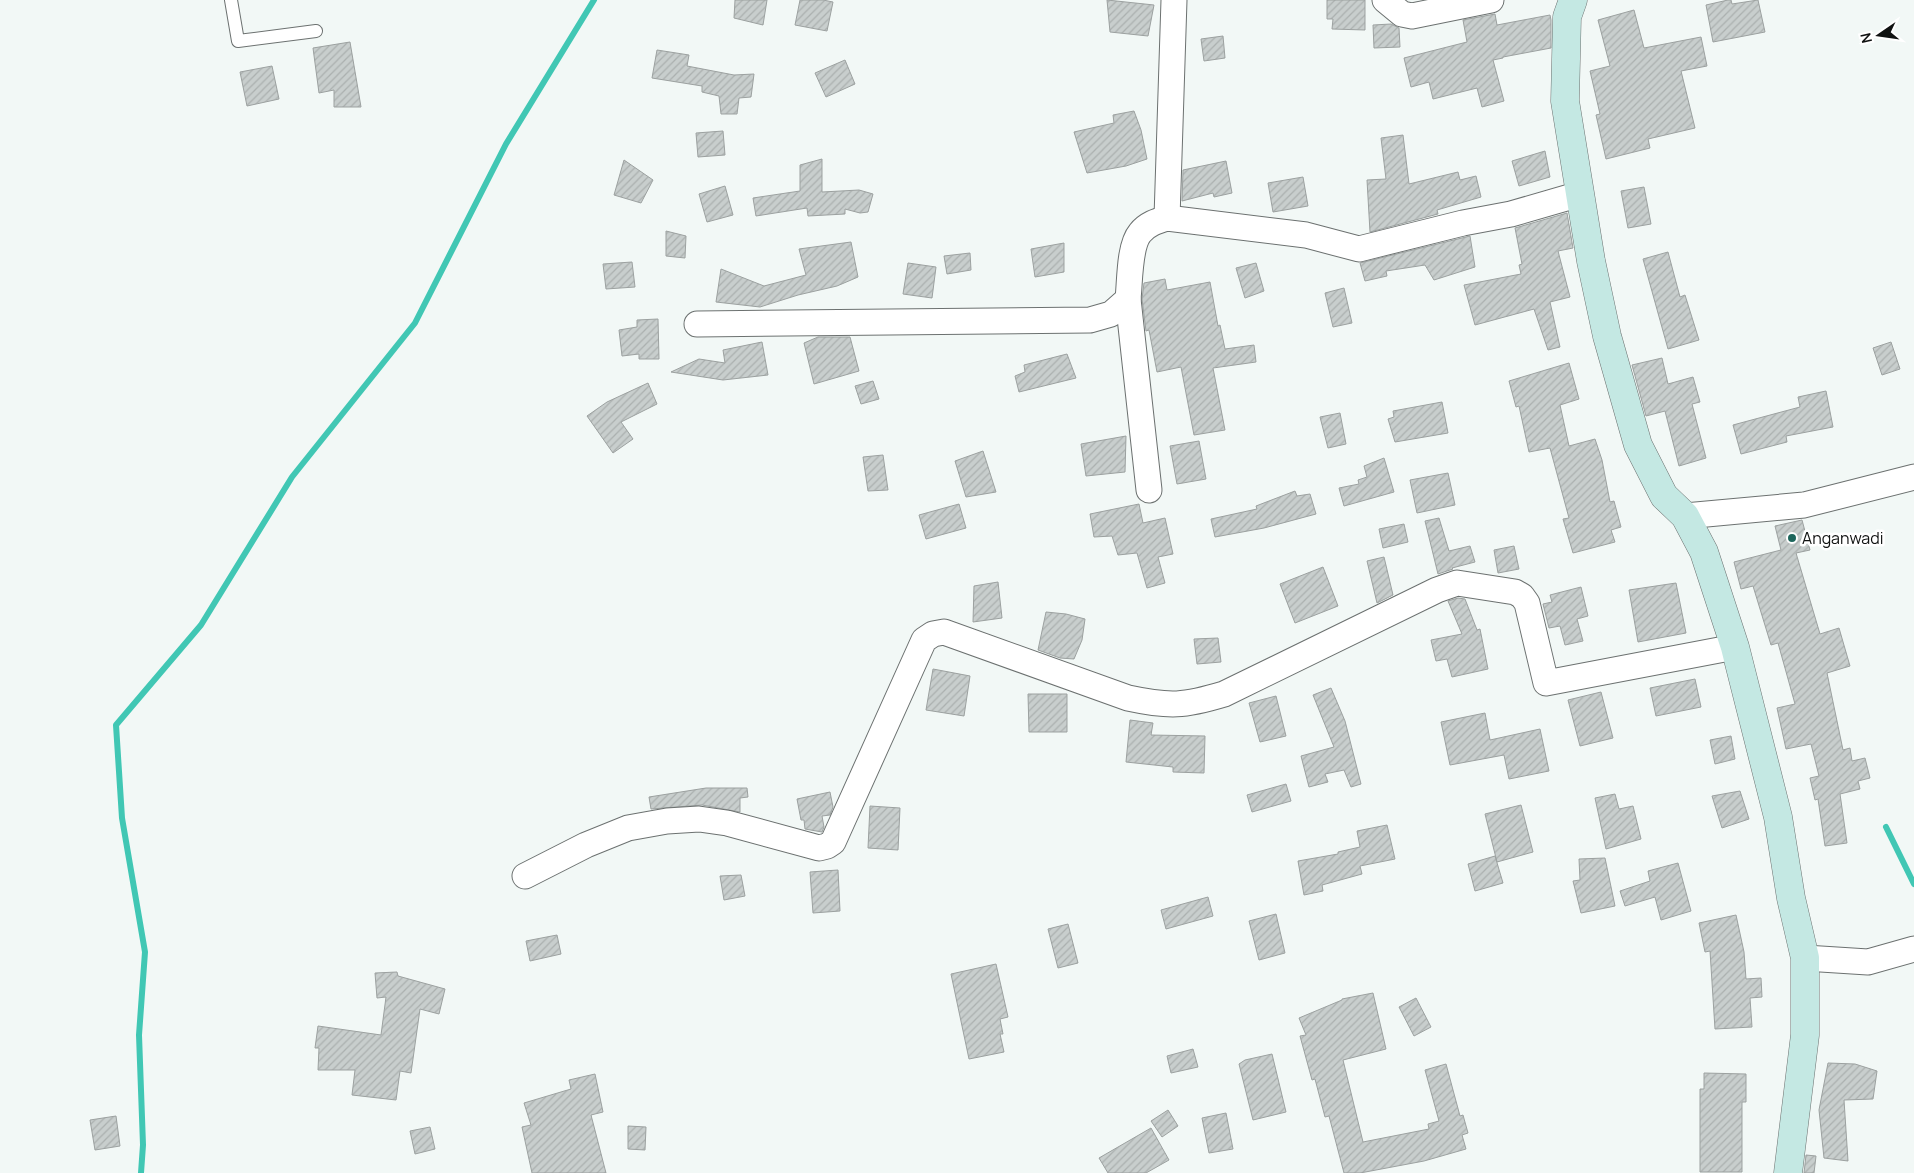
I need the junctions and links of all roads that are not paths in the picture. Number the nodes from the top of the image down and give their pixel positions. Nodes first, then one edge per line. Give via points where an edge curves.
1 (231, 0) edge
2 (1174, 0) edge
3 (1386, 0) edge
4 (1491, 0) edge
5 (1574, 0) edge
6 (316, 31) dead end
7 (1580, 194) junction
8 (1167, 218) junction
9 (1128, 299) junction
10 (697, 324) dead end
11 (1914, 477) edge
12 (1149, 490) dead end
13 (1685, 516) junction
14 (1735, 647) junction
15 (525, 876) dead end
16 (1914, 949) edge
17 (1805, 958) junction
18 (1788, 1173) edge

1 - 6 lane via 238,41
2 - 8 street
3 - 4 street via 1402,14 1412,16
5 - 7 main road via 1567,17 1565,100
7 - 8 street via 1511,214 1359,249 1306,235
7 - 13 main road via 1607,336 1638,445 1664,496
8 - 9 street via 1153,222 1139,234 1132,252
9 - 10 street via 1111,314 1090,320
9 - 12 street
11 - 13 street via 1804,505
13 - 14 main road via 1704,552
14 - 15 street via 1546,683 1527,603 1522,596 1515,592 1457,583 1224,694 1177,705 1128,698 944,632 933,634 924,640 833,842 827,846 819,848 727,823 699,819 667,821 628,828
14 - 17 main road via 1778,817
16 - 17 street via 1868,962
17 - 18 main road via 1805,1035

